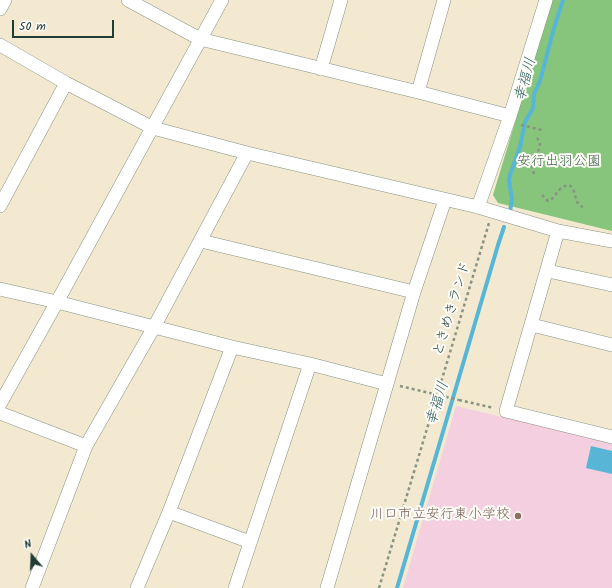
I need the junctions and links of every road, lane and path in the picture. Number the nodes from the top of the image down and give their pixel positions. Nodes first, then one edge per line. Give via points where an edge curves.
1 (5, 0) edge
2 (128, 0) edge
3 (222, 0) edge
4 (341, 0) edge
5 (444, 0) edge
6 (546, 0) edge
7 (0, 9) edge
8 (200, 39) junction
9 (0, 45) edge
10 (320, 69) junction
11 (66, 83) junction
12 (418, 92) junction
13 (509, 118) junction
14 (153, 128) junction
15 (542, 130) dead end
16 (536, 137) dead end
17 (247, 153) junction
18 (534, 174) dead end
19 (542, 195) dead end
20 (444, 200) junction
21 (0, 206) edge
22 (478, 207) junction
23 (583, 207) dead end
24 (490, 219) dead end
25 (558, 231) junction
26 (201, 241) junction
27 (612, 241) edge
28 (548, 271) junction
29 (612, 285) edge
30 (0, 289) edge
31 (414, 292) junction
32 (58, 302) junction
33 (532, 325) junction
34 (154, 327) junction
35 (612, 345) edge
36 (232, 347) junction
37 (310, 364) junction
38 (388, 384) junction
39 (438, 395) junction
40 (0, 404) edge
41 (506, 411) junction
42 (612, 437) edge
43 (86, 446) junction
44 (169, 512) junction
45 (250, 542) junction
46 (32, 588) edge
47 (137, 588) edge
48 (235, 588) edge
49 (327, 588) edge
50 (379, 588) edge

1 - 7 street
2 - 8 street
3 - 8 street
4 - 10 street
5 - 12 street
6 - 13 street
8 - 10 street
8 - 14 street
9 - 11 street
10 - 12 street
11 - 14 street
11 - 21 street
12 - 13 street
13 - 15 path
13 - 22 street
14 - 17 street
14 - 32 street
16 - 18 path via 540,146 532,161
17 - 20 street
17 - 26 street
19 - 23 path via 548,201 551,200 561,187 569,185 575,192 578,205
20 - 22 street
20 - 31 street
22 - 25 street
24 - 39 path, ときめきランド
25 - 27 street
25 - 28 street
26 - 31 street
26 - 34 street
28 - 29 street
28 - 33 street
30 - 32 street
31 - 38 street
32 - 34 street
32 - 40 street
33 - 35 street
33 - 41 street
34 - 36 street
34 - 43 street
36 - 37 street
36 - 44 street
37 - 38 street
37 - 45 street
38 - 39 path, bridge
38 - 49 street
39 - 41 path, bridge
39 - 50 path, ときめきランド
40 - 43 street
41 - 42 street
43 - 46 street
44 - 45 street
44 - 47 street
45 - 48 street

